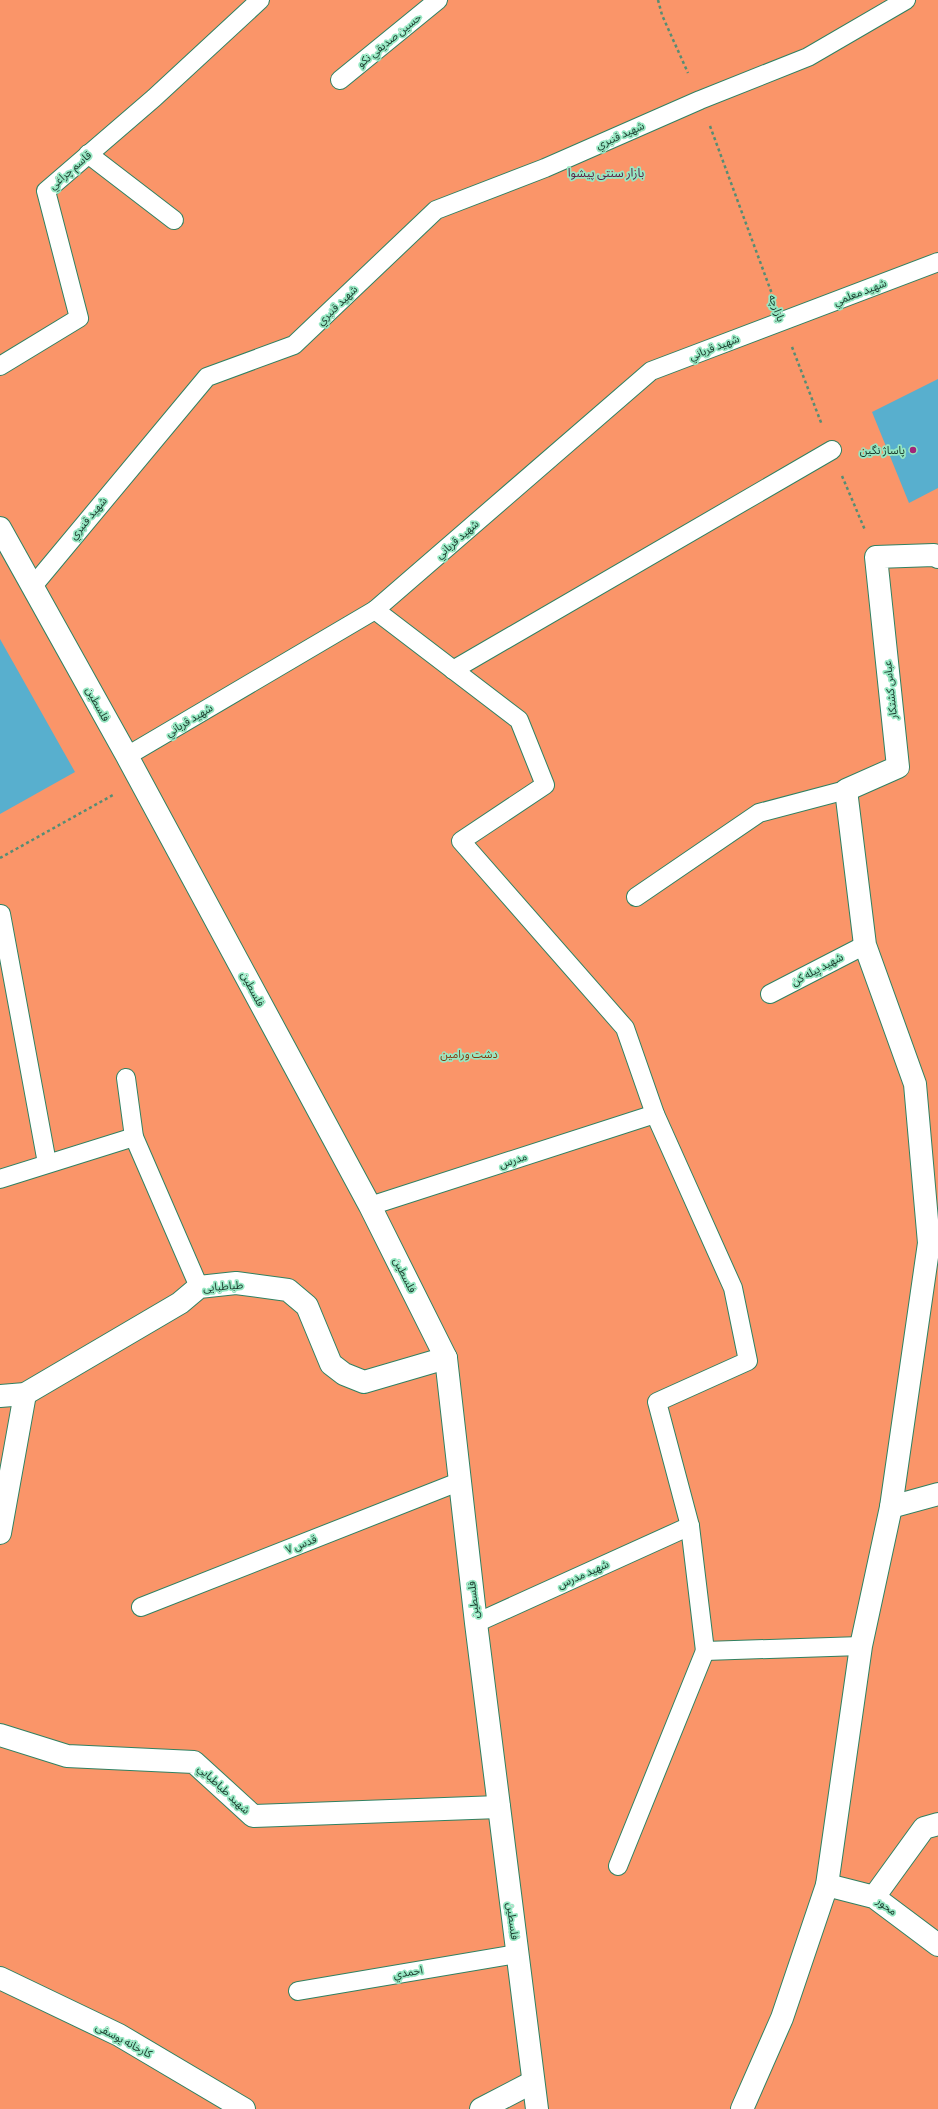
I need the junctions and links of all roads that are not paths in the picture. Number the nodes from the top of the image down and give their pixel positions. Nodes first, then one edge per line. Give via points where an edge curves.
1 (260, 0) edge
2 (438, 0) edge
3 (906, 0) edge
4 (340, 80) dead end
5 (88, 154) junction
6 (174, 220) dead end
7 (938, 262) edge
8 (782, 321) joint
9 (0, 366) edge
10 (832, 450) road end
11 (0, 528) edge
12 (938, 557) edge
13 (33, 586) junction
14 (375, 610) junction
15 (453, 670) junction
16 (127, 756) junction
17 (846, 790) junction
18 (636, 897) dead end
19 (1, 914) dead end
20 (865, 945) junction
21 (770, 994) dead end
22 (126, 1078) dead end
23 (655, 1114) junction
24 (134, 1137) junction
25 (47, 1164) junction
26 (0, 1179) edge
27 (370, 1206) junction
28 (199, 1287) junction
29 (446, 1358) junction
30 (25, 1394) junction
31 (0, 1396) edge
32 (460, 1481) junction
33 (938, 1494) edge
34 (891, 1507) junction
35 (690, 1526) junction
36 (0, 1533) edge
37 (141, 1607) dead end
38 (476, 1623) junction
39 (862, 1646) junction
40 (705, 1651) junction
41 (0, 1735) edge
42 (499, 1807) junction
43 (938, 1824) edge
44 (618, 1866) dead end
45 (827, 1885) junction
46 (874, 1897) junction
47 (938, 1945) edge
48 (517, 1954) junction
49 (0, 1978) edge
50 (298, 1991) dead end
51 (533, 2082) junction
52 (244, 2109) edge
53 (481, 2109) edge
54 (537, 2109) edge
55 (742, 2109) edge

1 - 5 lane, قاسم چراغي via 154,98
2 - 4 lane, حسين صديقي نكو
3 - 13 lane, شهيد قنبري via 808,57 700,100 545,168 436,210 294,346 206,377
5 - 6 lane
5 - 9 lane, قاسم چراغي via 46,191 78,318
7 - 8 lane, شهيد معلمي
8 - 14 lane, شهيد قرباني via 651,371
10 - 15 lane
11 - 13 street, فلسطین
12 - 17 street, عباس كشتكار via 876,557 898,767
13 - 16 street, فلسطین
14 - 15 lane
14 - 16 lane, شهيد قرباني
15 - 23 lane via 519,720 545,785 461,841 626,1028
16 - 27 street, فلسطین
17 - 18 lane via 759,813
17 - 20 street
19 - 25 lane
20 - 21 lane, شهيد پيله كن
20 - 34 street via 915,1084 929,1243
22 - 24 lane
23 - 27 lane, مدرس
23 - 35 lane via 733,1288 748,1361 657,1402
24 - 25 lane
24 - 28 lane
25 - 26 lane
27 - 29 street, فلسطین
28 - 29 street, طباطبایی via 236,1283 288,1290 306,1306 331,1364 344,1374 364,1382
28 - 30 street, طباطبایی via 180,1303
29 - 32 street, فلسطین
30 - 31 street, طباطبایی
30 - 36 street
32 - 37 lane, قدس ۷
32 - 38 street, فلسطین
33 - 34 street
34 - 39 street
35 - 38 lane, شهيد مدرس
35 - 40 lane
38 - 42 street, فلسطین
39 - 40 lane
39 - 45 street
40 - 44 lane
41 - 42 street, شهيد طباطبايي via 67,1756 194,1762 253,1816
42 - 48 street, فلسطین
43 - 46 street via 924,1828
45 - 46 street, محور
45 - 55 street via 782,2018
46 - 47 street, محور
48 - 50 lane, احمدي
48 - 51 street, فلسطین
49 - 52 street, کارخانه یوسفی via 119,2035
51 - 53 street
51 - 54 street, فلسطین

